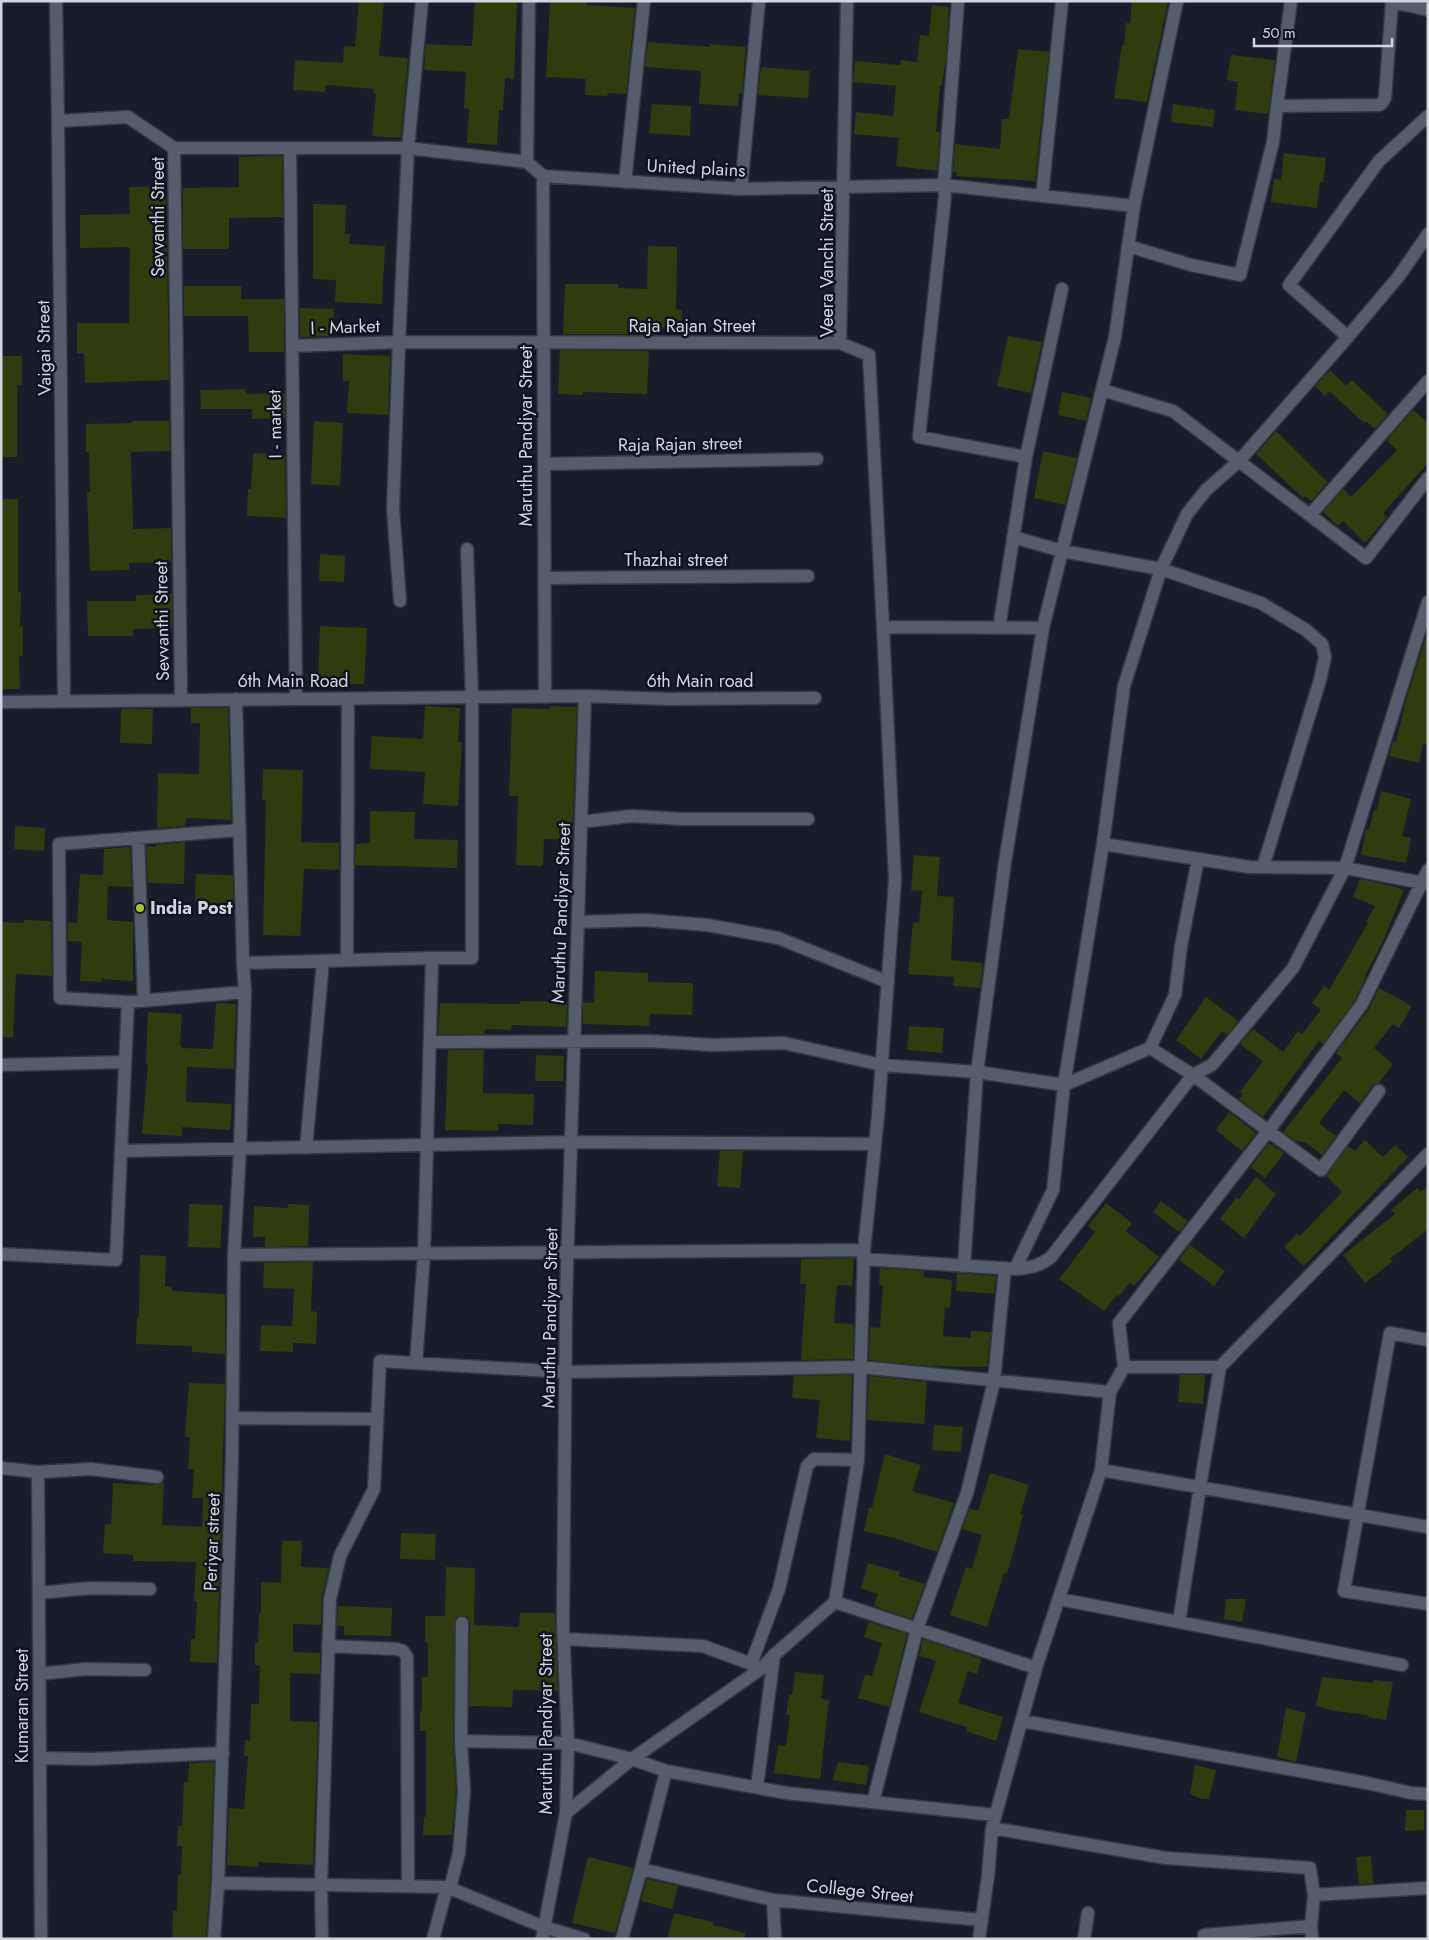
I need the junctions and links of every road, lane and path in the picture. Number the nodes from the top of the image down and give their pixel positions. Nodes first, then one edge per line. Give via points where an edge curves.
1 (56, 1) edge
2 (422, 1) edge
3 (529, 1) edge
4 (644, 1) edge
5 (759, 1) edge
6 (847, 1) edge
7 (958, 1) edge
8 (1062, 1) edge
9 (1177, 1) edge
10 (1291, 1) edge
11 (1392, 2) edge
12 (1428, 10) edge
13 (1277, 106) junction
14 (1428, 116) edge
15 (58, 120) junction
16 (174, 148) junction
17 (290, 148) junction
18 (408, 148) junction
19 (527, 162) junction
20 (543, 176) junction
21 (625, 182) junction
22 (944, 185) junction
23 (844, 187) junction
24 (741, 189) junction
25 (1042, 196) junction
26 (1134, 206) junction
27 (1428, 234) edge
28 (1128, 246) junction
29 (1062, 289) dead end
30 (1348, 337) junction
31 (399, 342) junction
32 (544, 343) junction
33 (840, 343) junction
34 (292, 346) junction
35 (1428, 382) edge
36 (1102, 390) junction
37 (1026, 457) junction
38 (817, 459) dead end
39 (1239, 461) junction
40 (544, 464) junction
41 (1428, 478) edge
42 (1310, 515) junction
43 (1013, 537) junction
44 (467, 549) dead end
45 (1062, 551) junction
46 (1161, 569) junction
47 (808, 576) dead end
48 (544, 578) junction
49 (400, 601) dead end
50 (1428, 602) edge
51 (882, 627) junction
52 (999, 628) junction
53 (1043, 628) junction
54 (585, 696) junction
55 (545, 697) junction
56 (472, 698) junction
57 (815, 698) dead end
58 (181, 699) junction
59 (236, 699) junction
60 (296, 699) junction
61 (348, 699) junction
62 (64, 700) junction
63 (1, 702) edge
64 (808, 819) dead end
65 (581, 822) junction
66 (239, 830) junction
67 (138, 838) junction
68 (1102, 844) junction
69 (1198, 859) junction
70 (1263, 867) junction
71 (1345, 868) junction
72 (1428, 870) edge
73 (1425, 884) edge
74 (578, 922) junction
75 (432, 958) junction
76 (347, 960) junction
77 (322, 961) junction
78 (243, 963) junction
79 (888, 982) junction
80 (245, 992) junction
81 (144, 1001) junction
82 (128, 1002) junction
83 (574, 1041) junction
84 (430, 1042) junction
85 (1150, 1048) junction
86 (125, 1062) junction
87 (1, 1065) edge
88 (882, 1065) junction
89 (977, 1072) junction
90 (1193, 1075) junction
91 (1064, 1085) junction
92 (1379, 1090) dead end
93 (1268, 1131) junction
94 (571, 1142) junction
95 (875, 1144) junction
96 (426, 1146) junction
97 (306, 1148) junction
98 (240, 1149) junction
99 (121, 1151) junction
100 (1428, 1154) edge
101 (568, 1253) junction
102 (1, 1254) edge
103 (424, 1254) junction
104 (234, 1255) junction
105 (863, 1255) junction
106 (964, 1266) junction
107 (1010, 1269) junction
108 (1428, 1340) edge
109 (416, 1363) junction
110 (860, 1367) junction
111 (1124, 1367) junction
112 (1220, 1367) junction
113 (566, 1372) junction
114 (994, 1381) junction
115 (1110, 1392) junction
116 (233, 1418) junction
117 (377, 1419) junction
118 (858, 1460) junction
119 (1, 1468) edge
120 (1101, 1470) junction
121 (38, 1472) junction
122 (156, 1478) dead end
123 (1200, 1487) junction
124 (1357, 1514) junction
125 (1428, 1527) edge
126 (150, 1589) dead end
127 (39, 1593) junction
128 (1059, 1599) junction
129 (835, 1602) junction
130 (1428, 1604) edge
131 (1179, 1622) junction
132 (462, 1623) dead end
133 (917, 1629) junction
134 (564, 1639) junction
135 (328, 1646) junction
136 (774, 1655) junction
137 (1402, 1665) dead end
138 (756, 1666) junction
139 (1036, 1668) junction
140 (145, 1670) dead end
141 (39, 1674) junction
142 (1022, 1721) junction
143 (461, 1741) junction
144 (568, 1743) junction
145 (223, 1753) junction
146 (40, 1758) junction
147 (632, 1759) junction
148 (666, 1771) junction
149 (756, 1787) junction
150 (1428, 1794) edge
151 (873, 1802) junction
152 (566, 1813) junction
153 (993, 1822) junction
154 (641, 1869) junction
155 (218, 1883) junction
156 (321, 1884) junction
157 (408, 1886) junction
158 (448, 1887) junction
159 (1428, 1888) edge
160 (1314, 1895) junction
161 (773, 1900) junction
162 (1088, 1913) dead end
163 (981, 1920) junction
164 (1312, 1932) edge
165 (543, 1933) edge
166 (41, 1939) edge
167 (214, 1939) edge
168 (322, 1939) edge
169 (433, 1939) edge
170 (584, 1939) edge
171 (622, 1939) edge
172 (775, 1939) edge
173 (978, 1939) edge
174 (1084, 1939) edge
175 (1205, 1939) edge

1 - 15 street, Vaigai Street
2 - 18 street
3 - 19 street
4 - 21 street
5 - 24 street
6 - 23 street, Veera Vanchi Street
7 - 22 street
8 - 25 street
9 - 26 street
10 - 13 street
11 - 12 street
11 - 13 street via 1382,103
13 - 28 street via 1273,142 1240,275 1191,265
14 - 30 street via 1378,160 1289,284
15 - 16 street via 128,117
15 - 62 street, Vaigai Street
16 - 17 street, Sevvanthi Street
16 - 58 street, Sevvanthi Street
17 - 18 street, Sevvanthi Street
17 - 34 street, I - market
18 - 19 street
18 - 31 street
19 - 20 street
20 - 21 street, United plains
20 - 32 street, Maruthu Pandiyar Street
21 - 24 street, United plains
22 - 23 street, United plains
22 - 25 street, United plains
22 - 37 street via 919,437
23 - 24 street, United plains
23 - 33 street, Veera Vanchi Street
25 - 26 street, United plains
26 - 28 street
27 - 30 street via 1399,276
28 - 36 street via 1116,337
29 - 37 street
30 - 39 street
31 - 32 street, I - Market
31 - 34 street, I - Market
31 - 49 street via 394,509
32 - 33 street, Raja Rajan Street
32 - 40 street, Maruthu Pandiyar Street
33 - 51 street, Veera Vanchi Street via 869,355
34 - 60 street, I - market
35 - 42 street
36 - 39 street via 1172,411
36 - 45 street
37 - 43 street
38 - 40 street, Raja Rajan street
39 - 42 street
39 - 46 street via 1206,490 1187,514
40 - 48 street, Maruthu Pandiyar Street
41 - 42 street via 1366,558
43 - 45 street
43 - 52 street
44 - 56 street
45 - 46 street
45 - 53 street
46 - 68 street via 1124,686
46 - 70 street via 1261,603 1306,630 1322,644 1325,656 1320,680
47 - 48 street, Thazhai street
48 - 55 street, Maruthu Pandiyar Street
50 - 71 street
51 - 52 street
51 - 79 street via 895,880
52 - 53 street
53 - 89 street
54 - 55 street, 6th Main Road
54 - 57 street, 6th Main road
54 - 65 street, Maruthu Pandiyar Street
55 - 56 street, 6th Main Road
56 - 61 street, 6th Main Road
56 - 75 street via 472,958
58 - 59 street, 6th Main Road
58 - 62 street, 6th Main Road
59 - 60 street, 6th Main Road
59 - 66 street, Periyar street
60 - 61 street, 6th Main Road
61 - 76 street
62 - 63 street, 6th Main Road
64 - 65 street via 631,816
65 - 74 street, Maruthu Pandiyar Street
66 - 67 street
66 - 78 street, Periyar street
67 - 81 street
67 - 82 street via 59,844 60,998
68 - 69 street
68 - 91 street
69 - 70 street
69 - 85 street via 1175,995
70 - 71 street
71 - 73 street
71 - 90 street via 1293,968 1212,1065
72 - 73 street
73 - 93 street via 1362,1004
74 - 79 street via 645,920 778,938
74 - 83 street, Maruthu Pandiyar Street
75 - 76 street
75 - 84 street
76 - 77 street
77 - 78 street
77 - 97 street
78 - 80 street, Periyar street
79 - 88 street
80 - 81 street
80 - 98 street, Periyar street
81 - 82 street
82 - 86 street
83 - 84 street
83 - 88 street via 713,1045 784,1043
83 - 94 street, Maruthu Pandiyar Street
84 - 96 street
85 - 90 street
85 - 91 street
86 - 87 street
86 - 99 street
88 - 89 street
88 - 95 street
89 - 91 street
89 - 106 street
90 - 93 street
90 - 107 street via 1052,1257 1032,1268
91 - 107 street via 1053,1190
92 - 93 street via 1321,1170
93 - 111 street via 1119,1323
94 - 95 street
94 - 96 street
94 - 101 street, Maruthu Pandiyar Street
95 - 105 street
96 - 97 street
96 - 103 street
97 - 98 street
98 - 99 street
98 - 104 street, Periyar street
99 - 102 street via 116,1260
100 - 112 street
101 - 103 street
101 - 105 street
101 - 113 street, Maruthu Pandiyar Street
103 - 104 street
103 - 109 street
104 - 116 street, Periyar street
105 - 106 street
105 - 110 street
106 - 107 street
107 - 114 street
108 - 124 street via 1390,1333
109 - 113 street
109 - 117 street via 380,1361
110 - 113 street
110 - 114 street
110 - 118 street
111 - 112 street
111 - 115 street
112 - 123 street
113 - 134 street, Maruthu Pandiyar Street
114 - 115 street
114 - 133 street via 967,1493
115 - 120 street
116 - 117 street
116 - 145 street, Periyar street
117 - 135 street via 374,1489 340,1556 330,1599
118 - 129 street
118 - 138 street via 814,1459 807,1466 779,1589
119 - 121 street
120 - 123 street
120 - 128 street
121 - 122 street via 91,1469
121 - 127 street, Kumaran Street
123 - 124 street
123 - 131 street
124 - 125 street
124 - 130 street via 1344,1591
126 - 127 street via 90,1588
127 - 141 street, Kumaran Street
128 - 131 street
128 - 139 street
129 - 133 street
129 - 136 street
131 - 137 street
132 - 143 street
133 - 139 street
133 - 151 street
134 - 138 street via 703,1646
134 - 144 street, Maruthu Pandiyar Street
135 - 156 street
135 - 157 street via 397,1649 403,1651 407,1658
136 - 138 street
136 - 149 street
138 - 147 street
139 - 142 street
140 - 141 street via 86,1669
141 - 146 street, Kumaran Street
142 - 150 street
142 - 153 street
143 - 144 street
143 - 158 street via 464,1791 459,1853
144 - 147 street
144 - 152 street, Maruthu Pandiyar Street
145 - 146 street
145 - 155 street, Periyar street
146 - 166 street, Kumaran Street
147 - 148 street
147 - 152 street
148 - 149 street
148 - 154 street
149 - 151 street
151 - 153 street
152 - 165 street, Maruthu Pandiyar Street
153 - 160 street via 1166,1858 1310,1868
153 - 163 street
154 - 161 street, College Street
154 - 171 street
155 - 156 street
155 - 167 street
156 - 157 street
156 - 168 street
157 - 158 street
158 - 165 street
158 - 169 street
159 - 160 street
160 - 164 street
161 - 163 street, College Street
161 - 172 street
162 - 174 street
163 - 173 street
164 - 175 street via 1204,1935
165 - 170 street

